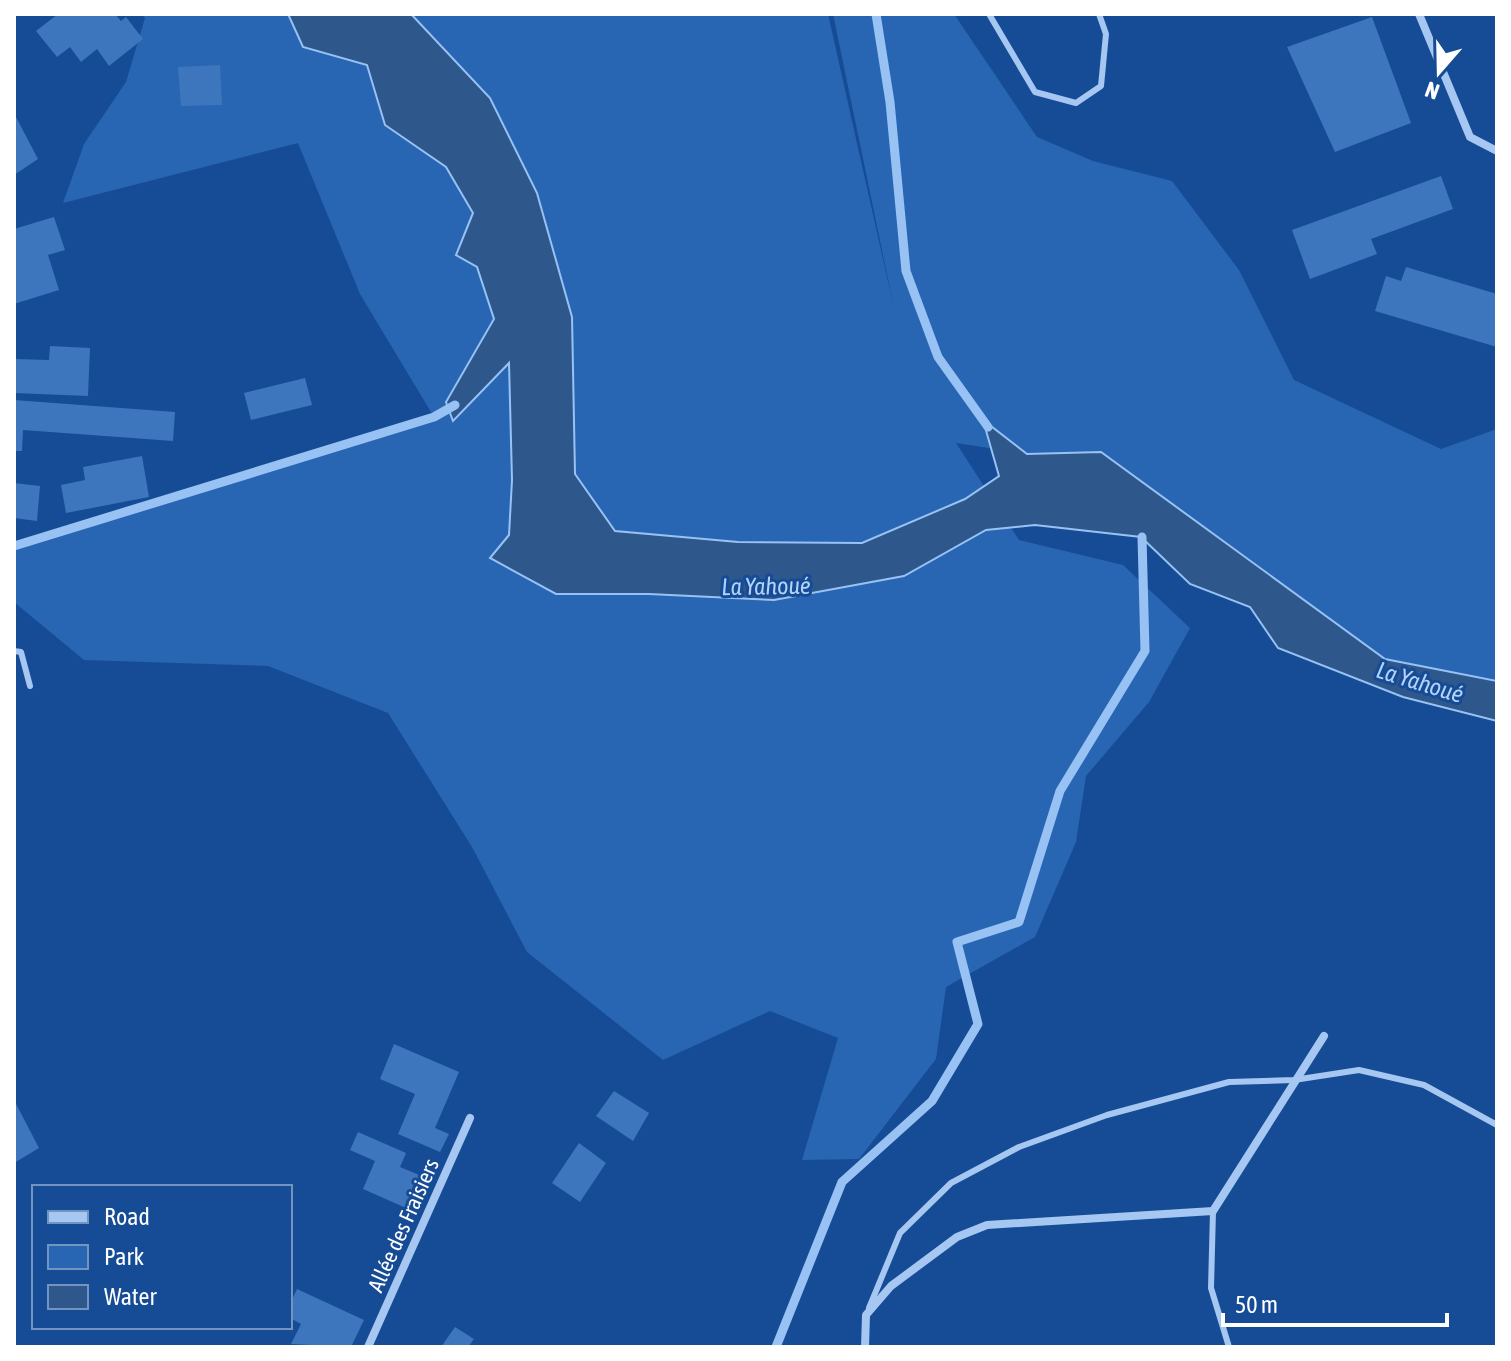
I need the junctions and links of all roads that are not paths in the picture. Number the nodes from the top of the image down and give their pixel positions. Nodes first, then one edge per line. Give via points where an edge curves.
1 (989, 14) edge
2 (1099, 14) edge
3 (1419, 14) edge
4 (1497, 151) edge
5 (14, 651) edge
6 (30, 686) dead end
7 (1324, 1036) dead end
8 (1294, 1080) junction
9 (470, 1118) dead end
10 (1497, 1125) edge
11 (1213, 1211) junction
12 (866, 1315) junction
13 (368, 1347) edge
14 (865, 1347) edge
15 (1229, 1347) edge

1 - 2 lane via 1035,92 1076,103 1101,86 1106,34
3 - 4 street via 1470,137
5 - 6 lane via 21,652
7 - 8 street
8 - 10 lane via 1359,1070 1424,1085
8 - 11 street
8 - 12 lane via 1229,1082 1107,1115 1019,1147 951,1183 900,1233
9 - 13 street, Allée des Fraisiers
11 - 12 street via 987,1225 957,1237 891,1286
11 - 15 lane via 1211,1288
12 - 14 street

